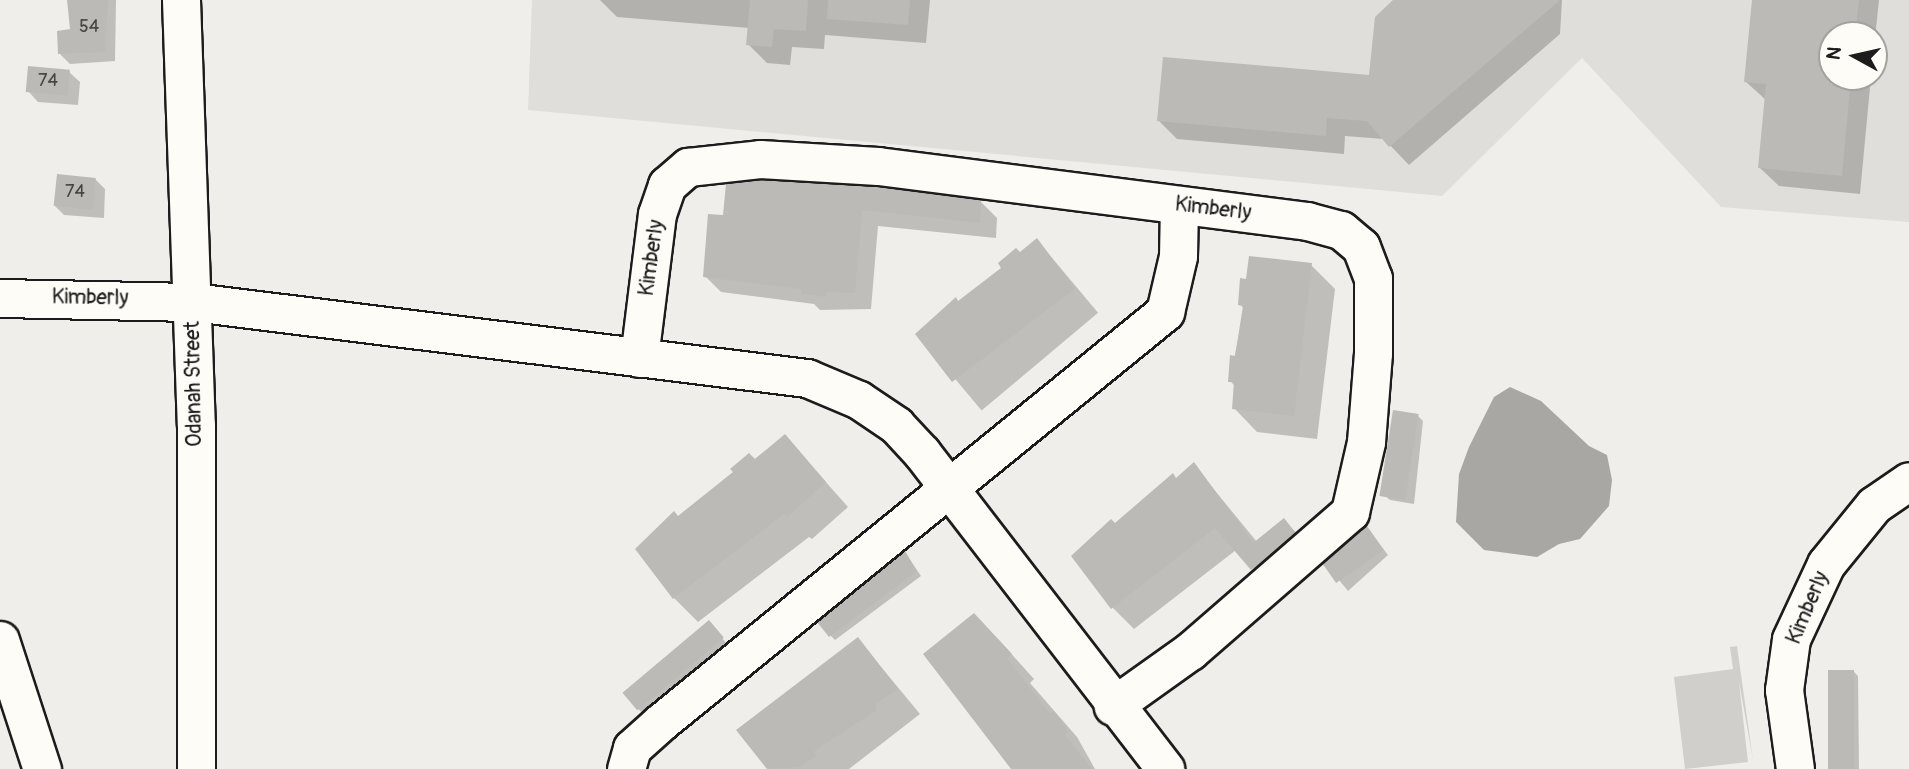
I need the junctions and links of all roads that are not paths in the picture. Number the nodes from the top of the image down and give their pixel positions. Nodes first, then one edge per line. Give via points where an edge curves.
1 (181, 0) edge
2 (1179, 205) junction
3 (0, 298) edge
4 (193, 302) junction
5 (639, 358) junction
6 (1909, 481) edge
7 (949, 489) junction
8 (0, 640) edge
9 (1113, 706) junction
10 (43, 769) edge
11 (196, 769) edge
12 (626, 769) edge
13 (1165, 769) edge
14 (1795, 769) edge

1 - 4 street, Odanah Street
2 - 5 street, Kimberly via 877,166 761,159 688,167 667,185 657,214
2 - 7 street via 1178,256 1165,312
2 - 9 street, Kimberly via 1307,221 1341,230 1361,247 1373,278 1366,442 1350,512 1190,651
3 - 4 street, Kimberly
4 - 5 street, Kimberly
4 - 11 street, Odanah Street
5 - 7 street, Kimberly via 740,368 819,383 859,400 895,425
6 - 14 street, Kimberly via 1874,505 1826,564 1791,639 1784,690
7 - 9 street, Kimberly
7 - 12 street via 661,722 632,748
8 - 10 street
9 - 13 street, Kimberly

